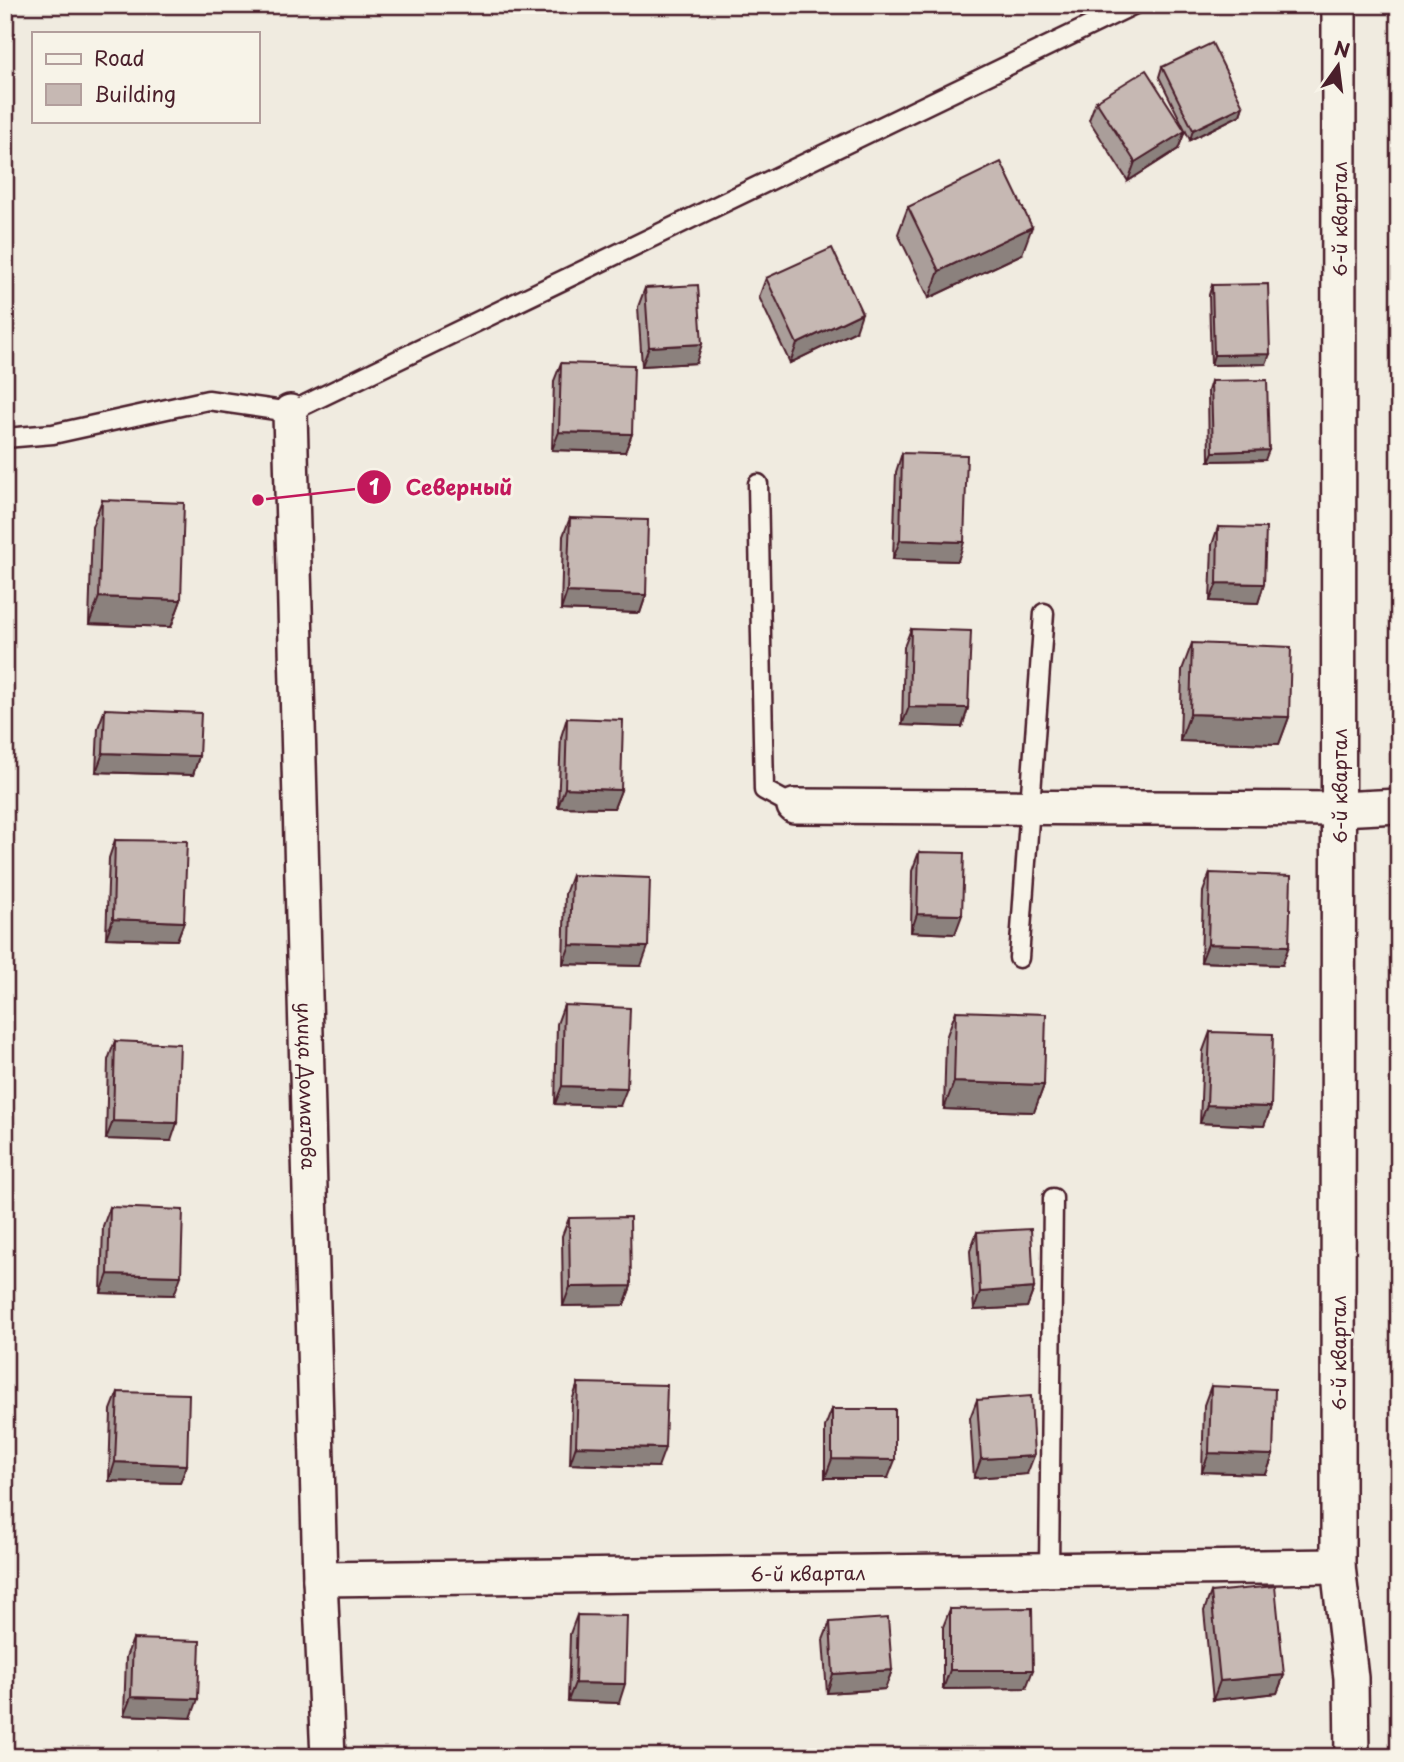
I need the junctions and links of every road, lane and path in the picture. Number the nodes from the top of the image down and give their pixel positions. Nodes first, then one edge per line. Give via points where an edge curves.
1 (1133, 5) edge
2 (1339, 5) edge
3 (290, 412) junction
4 (5, 438) edge
5 (758, 484) dead end
6 (1044, 613) dead end
7 (794, 806) joint
8 (1399, 806) edge
9 (1031, 807) junction
10 (1339, 809) junction
11 (1019, 958) dead end
12 (1053, 1198) dead end
13 (1338, 1566) junction
14 (1049, 1570) junction
15 (320, 1578) junction
16 (328, 1757) edge
17 (1352, 1757) edge

1 - 3 lane
2 - 10 street, 6-й квартал
3 - 4 lane via 208,400 53,434
3 - 15 street, улица Долматова
5 - 7 lane via 764,790
6 - 9 lane
7 - 9 street
8 - 10 street
9 - 10 street
9 - 11 lane
10 - 13 street, 6-й квартал
12 - 14 lane
13 - 14 street, 6-й квартал
13 - 17 street, 6-й квартал via 1351,1678
14 - 15 street, 6-й квартал
15 - 16 street, улица Долматова

